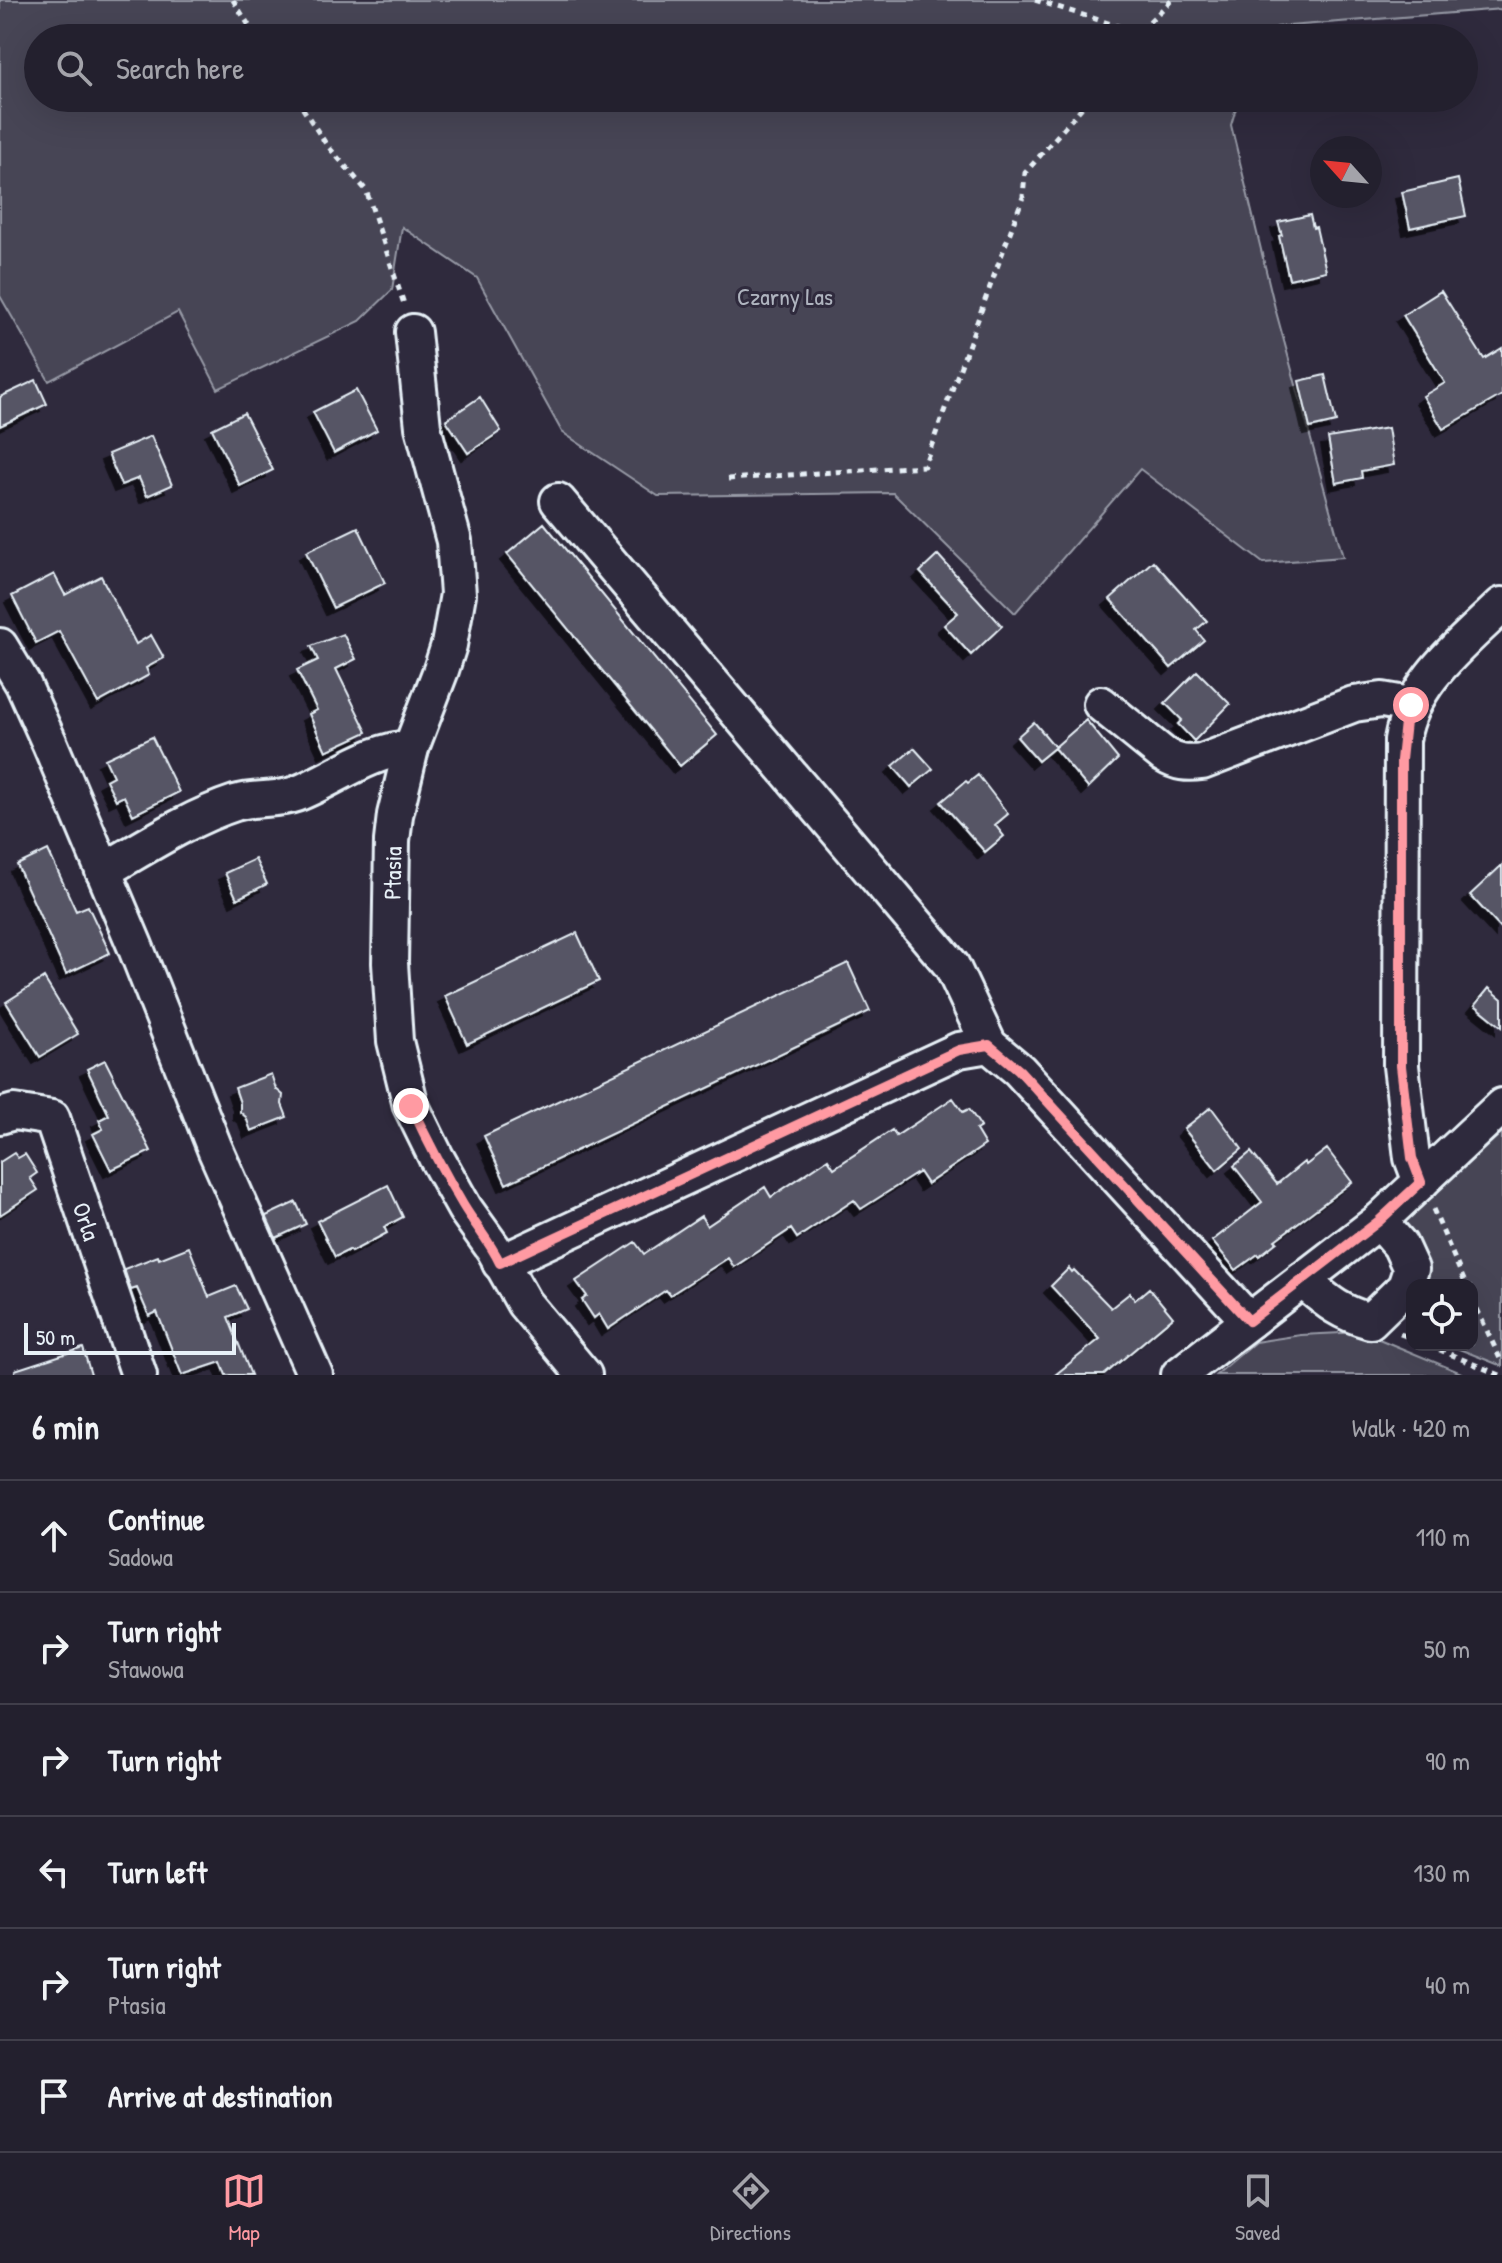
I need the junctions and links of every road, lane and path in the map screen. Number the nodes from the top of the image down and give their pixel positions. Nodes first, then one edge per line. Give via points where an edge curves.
1 (233, 0) edge
2 (1035, 0) edge
3 (1172, 0) edge
4 (248, 24) edge
5 (1112, 24) edge
6 (1146, 24) edge
7 (305, 112) edge
8 (1078, 112) edge
9 (413, 332) joint
10 (728, 479) dead end
11 (558, 501) dead end
12 (1502, 605) edge
13 (0, 646) edge
14 (1101, 704) dead end
15 (1411, 705) junction
16 (411, 748) junction
17 (103, 871) junction
18 (989, 1045) junction
19 (1502, 1106) edge
20 (0, 1116) edge
21 (1421, 1182) junction
22 (1379, 1221) junction
23 (500, 1263) junction
24 (1463, 1279) edge
25 (1302, 1280) junction
26 (1478, 1311) edge
27 (1249, 1321) junction
28 (1442, 1351) edge
29 (1502, 1363) edge
30 (139, 1375) edge
31 (315, 1375) edge
32 (584, 1375) edge
33 (1179, 1375) edge
34 (1500, 1375) edge

1 - 4 path
2 - 5 path
3 - 6 path
7 - 9 path via 366,190
8 - 10 path via 1025,173 1023,197 924,466
9 - 16 street, Ptasia via 423,427 454,541 458,594 445,658
11 - 18 street via 952,966
12 - 15 street via 1430,676
13 - 17 street via 23,684
14 - 15 street via 1182,764 1202,762 1354,704 1382,700
15 - 21 street via 1401,760 1401,1066 1412,1158
16 - 17 street via 375,756 295,794 233,804
16 - 23 street, Ptasia via 392,841 395,1041 411,1106
17 - 31 street via 215,1149
18 - 23 street via 959,1050
18 - 27 street via 1019,1070
19 - 21 street
20 - 30 street, Orla via 14,1112 52,1118
21 - 22 street
21 - 24 path
22 - 25 street
22 - 25 street via 1400,1245 1411,1269 1405,1287 1370,1321 1335,1309
23 - 32 street, Ptasia via 524,1303
25 - 27 street
26 - 29 path
27 - 33 street
28 - 34 path

